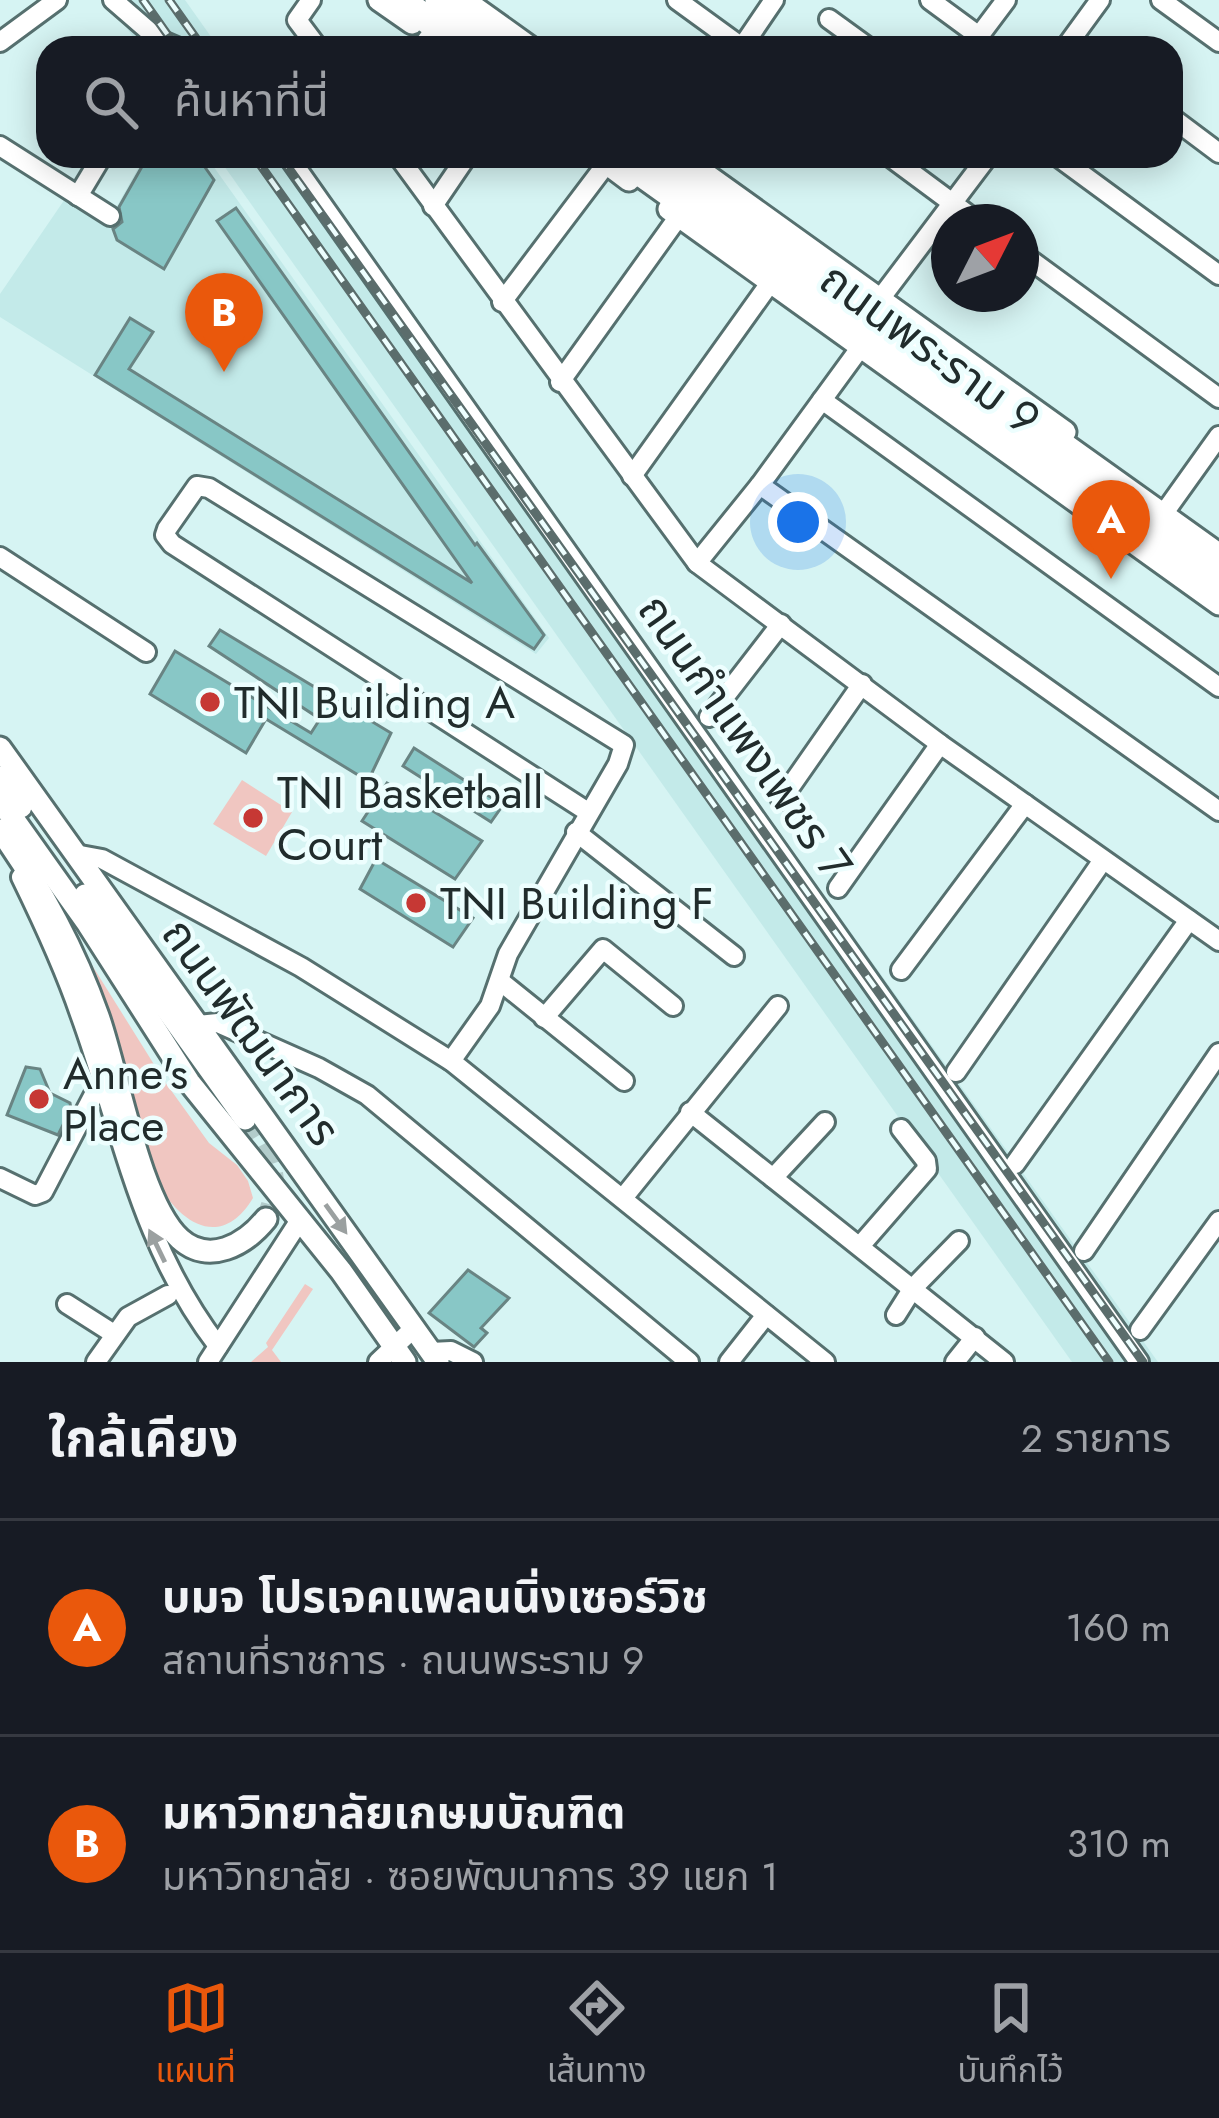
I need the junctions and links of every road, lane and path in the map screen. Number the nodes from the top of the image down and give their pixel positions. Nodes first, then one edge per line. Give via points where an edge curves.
1 (57, 0) edge
2 (113, 0) edge
3 (311, 0) edge
4 (379, 0) edge
5 (400, 0) edge
6 (439, 0) edge
7 (464, 0) edge
8 (677, 0) edge
9 (774, 0) edge
10 (930, 0) edge
11 (1006, 0) edge
12 (1100, 0) edge
13 (1161, 0) edge
14 (829, 19) dead end
15 (157, 36) edge
16 (309, 36) edge
17 (423, 36) edge
18 (450, 36) edge
19 (489, 36) edge
20 (514, 36) edge
21 (726, 36) edge
22 (751, 36) edge
23 (852, 36) edge
24 (969, 36) edge
25 (979, 36) edge
26 (1077, 36) edge
27 (0, 42) edge
28 (1219, 42) edge
29 (1183, 126) edge
30 (0, 146) edge
31 (1219, 153) edge
32 (95, 168) edge
33 (295, 168) edge
34 (406, 168) edge
35 (459, 168) edge
36 (600, 168) edge
37 (619, 168) edge
38 (621, 168) edge
39 (673, 168) edge
40 (697, 168) edge
41 (905, 168) edge
42 (979, 168) edge
43 (1073, 168) edge
44 (78, 196) junction
45 (953, 204) joint
46 (433, 206) junction
47 (110, 216) dead end
48 (679, 216) junction
49 (931, 233) edge
50 (1039, 267) edge
51 (1219, 275) edge
52 (770, 283) junction
53 (880, 299) junction
54 (502, 302) junction
55 (860, 348) junction
56 (560, 382) junction
57 (1219, 398) edge
58 (821, 400) junction
59 (1219, 436) edge
60 (632, 476) junction
61 (760, 485) junction
62 (1169, 506) junction
63 (1219, 542) edge
64 (0, 557) edge
65 (1219, 558) edge
66 (697, 563) junction
67 (1219, 586) edge
68 (1219, 604) edge
69 (781, 624) junction
70 (146, 652) dead end
71 (862, 684) junction
72 (1219, 687) edge
73 (709, 717) dead end
74 (940, 744) junction
75 (0, 748) edge
76 (0, 777) edge
77 (0, 800) edge
78 (781, 800) dead end
79 (1025, 804) junction
80 (1219, 811) edge
81 (588, 812) junction
82 (1, 831) edge
83 (576, 832) junction
84 (75, 854) junction
85 (1103, 860) junction
86 (838, 888) dead end
87 (1189, 920) junction
88 (1219, 941) edge
89 (734, 956) dead end
90 (901, 970) dead end
91 (500, 981) junction
92 (673, 1006) dead end
93 (778, 1006) dead end
94 (544, 1018) junction
95 (198, 1025) junction
96 (1219, 1052) edge
97 (451, 1060) junction
98 (956, 1072) dead end
99 (100, 1081) junction
100 (624, 1081) dead end
101 (690, 1112) junction
102 (245, 1119) tunnel mouth
103 (825, 1121) dead end
104 (901, 1129) dead end
105 (1015, 1165) dead end
106 (0, 1178) edge
107 (773, 1178) junction
108 (622, 1198) junction
109 (266, 1219) dead end
110 (300, 1220) junction
111 (1219, 1221) edge
112 (959, 1241) dead end
113 (860, 1246) junction
114 (1084, 1251) dead end
115 (913, 1288) junction
116 (168, 1295) dead end
117 (67, 1304) dead end
118 (766, 1315) junction
119 (896, 1315) dead end
120 (414, 1328) junction
121 (1140, 1330) dead end
122 (114, 1334) junction
123 (975, 1337) junction
124 (213, 1354) edge
125 (392, 1356) edge
126 (435, 1357) edge
127 (97, 1362) edge
128 (472, 1362) edge
129 (689, 1362) edge
130 (729, 1362) edge
131 (825, 1362) edge
132 (956, 1362) edge
133 (1004, 1362) edge
134 (1139, 1362) edge

1 - 27 street
2 - 15 street
3 - 16 street via 297,20
4 - 17 main road
5 - 18 highway
6 - 19 highway
7 - 20 main road
8 - 21 street
9 - 22 street
10 - 24 street
11 - 25 street
12 - 26 street
13 - 28 street
14 - 23 street
29 - 31 street
30 - 44 street
32 - 44 street
33 - 134 street, ถนนกำแพงเพชร 7
34 - 46 street
35 - 46 street
36 - 54 street
37 - 48 main road, ถนนพระราม 9
38 - 67 highway
39 - 65 highway
40 - 53 main road, ถนนพระราม 9
41 - 45 street
42 - 45 street
43 - 51 street
44 - 47 street
46 - 54 street
48 - 52 main road, ถนนพระราม 9
48 - 56 street
49 - 53 street
50 - 57 street
52 - 55 main road, ถนนพระราม 9
52 - 60 street
53 - 62 main road, ถนนพระราม 9
54 - 56 street
55 - 58 street
55 - 68 main road, ถนนพระราม 9
56 - 60 street
58 - 61 street
58 - 72 street
59 - 62 street
60 - 66 street
61 - 66 street
61 - 80 street
62 - 63 main road, ถนนพระราม 9
64 - 70 street
66 - 69 street
69 - 71 street
69 - 73 street
71 - 74 street
71 - 78 street
74 - 79 street
74 - 86 street
75 - 84 main road, ถนนพัฒนาการ
76 - 102 main road
77 - 110 main road, ถนนพัฒนาการ via 189,1082
79 - 85 street
79 - 90 street
81 - 81 street via 172,544 167,529 197,486 621,742 625,750
81 - 83 street
82 - 99 street via 47,930
82 - 109 main road via 75,957 170,1228 197,1250 223,1250
83 - 89 street
83 - 91 street
84 - 95 main road, ถนนพัฒนาการ
84 - 97 street via 102,859 281,956
85 - 87 street
85 - 98 street
87 - 88 street
87 - 105 street
91 - 94 street
91 - 97 street
92 - 94 street via 603,950
93 - 101 street
94 - 100 street
95 -> 120 main road, ถนนพัฒนาการ
95 - 129 street via 218,1023 367,1095
96 - 114 street
97 - 108 street
99 - 106 street via 43,1192
124 -> 99 street via 149,1232
101 - 107 street
101 - 108 street
103 - 107 street
104 - 113 street via 928,1169
107 - 113 street
108 - 118 street
110 - 124 street
110 - 125 main road, ถนนพัฒนาการ
111 - 121 street
112 - 115 street
113 - 115 street
115 - 119 street
115 - 123 street
116 - 122 street via 136,1309
117 - 122 street
118 - 130 street
118 - 131 street
120 - 125 street
120 - 126 main road, ถนนพัฒนาการ
122 - 127 street
123 - 132 street
123 - 133 street
126 - 128 street via 452,1351

